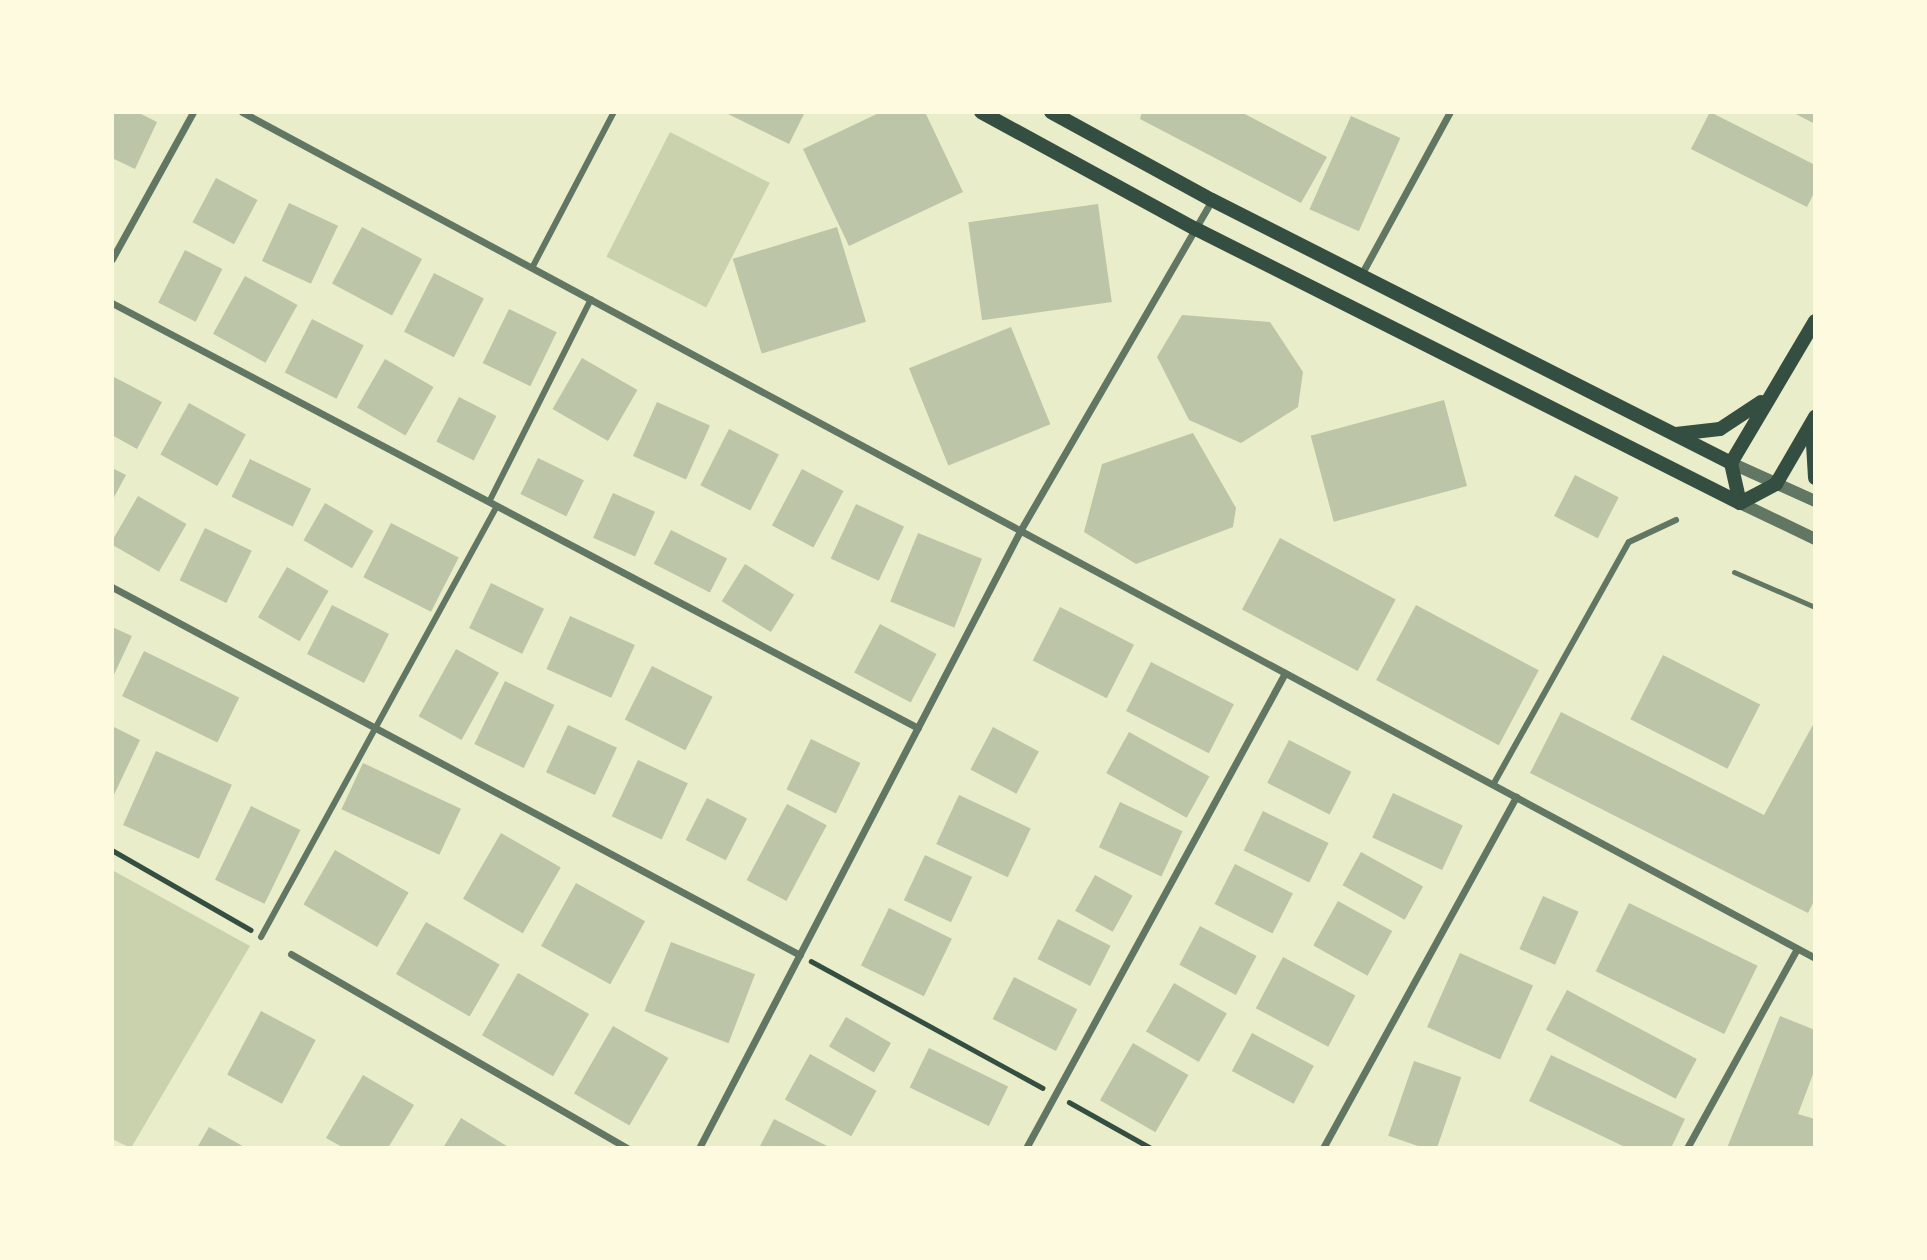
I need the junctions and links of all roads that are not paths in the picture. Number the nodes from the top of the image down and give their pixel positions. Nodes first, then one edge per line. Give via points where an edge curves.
1 (193, 112) edge
2 (242, 112) edge
3 (614, 112) edge
4 (981, 112) edge
5 (1051, 112) edge
6 (1450, 112) edge
7 (1212, 200) junction
8 (1196, 229) junction
9 (112, 259) edge
10 (532, 268) junction
11 (1361, 275) junction
12 (591, 299) junction
13 (112, 303) edge
14 (1815, 321) edge
15 (1773, 391) junction
16 (1814, 420) edge
17 (1671, 434) junction
18 (1731, 463) junction
19 (1815, 478) edge
20 (1776, 484) junction
21 (489, 502) junction
22 (1815, 502) edge
23 (1740, 503) junction
24 (496, 506) junction
25 (1676, 520) dead end
26 (1020, 531) junction
27 (1815, 539) edge
28 (1734, 572) dead end
29 (112, 587) edge
30 (1815, 607) edge
31 (1285, 673) junction
32 (374, 727) junction
33 (918, 729) junction
34 (1493, 785) junction
35 (1516, 797) junction
36 (261, 937) road end
37 (1797, 948) junction
38 (290, 954) dead end
39 (800, 956) junction
40 (1815, 958) edge
41 (627, 1148) edge
42 (699, 1148) edge
43 (1026, 1148) edge
44 (1323, 1148) edge
45 (1687, 1148) edge

1 - 9 street
2 - 10 street
3 - 10 street
4 - 8 main road
5 - 7 main road
6 - 11 street
7 - 8 street
7 - 11 main road
8 - 23 main road
8 - 26 street
10 - 12 street
11 - 17 main road
12 - 21 street
12 - 26 street
13 - 21 street
14 - 15 main road
15 - 17 main road via 1751,412 1720,429
15 - 18 main road
16 - 19 main road
16 - 20 main road
17 - 18 main road
18 - 20 street
18 - 23 main road
20 - 22 street
20 - 23 main road
21 - 24 street
23 - 27 street
24 - 32 street
24 - 33 street
25 - 34 street via 1629,542
26 - 31 street
26 - 33 street
28 - 30 lane
29 - 32 street
31 - 34 street
31 - 43 street
32 - 36 street
32 - 39 street
33 - 39 street
34 - 35 street
35 - 37 street
35 - 44 street
37 - 40 street
37 - 45 street
38 - 41 street
39 - 42 street

